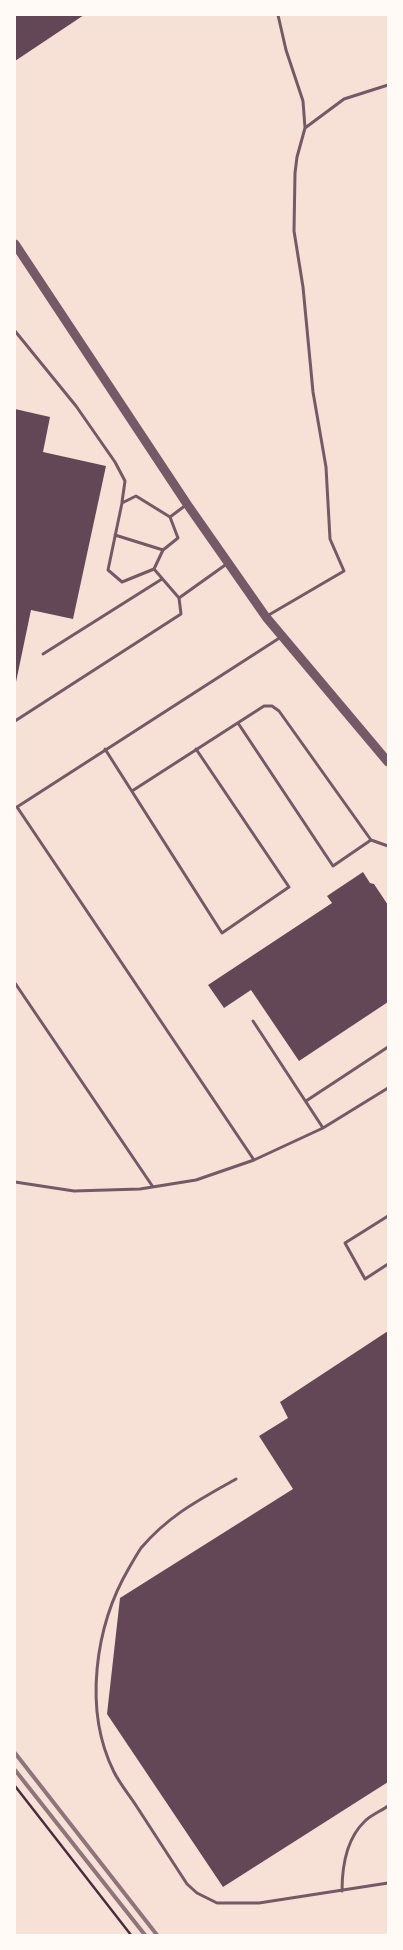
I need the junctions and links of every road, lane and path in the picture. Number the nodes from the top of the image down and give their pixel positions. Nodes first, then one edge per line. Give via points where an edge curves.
1 (278, 15) edge
2 (388, 85) edge
3 (305, 128) junction
4 (15, 244) edge
5 (15, 331) edge
6 (122, 503) junction
7 (188, 504) junction
8 (170, 517) junction
9 (115, 535) junction
10 (163, 550) junction
11 (228, 563) junction
12 (154, 569) junction
13 (162, 579) junction
14 (179, 598) junction
15 (266, 617) junction
16 (281, 637) junction
17 (43, 654) dead end
18 (15, 721) edge
19 (238, 723) junction
20 (105, 749) junction
21 (196, 749) junction
22 (388, 762) edge
23 (132, 791) junction
24 (16, 808) edge
25 (371, 840) junction
26 (388, 846) edge
27 (15, 983) edge
28 (253, 1021) dead end
29 (388, 1047) edge
30 (388, 1088) edge
31 (306, 1101) junction
32 (323, 1128) junction
33 (254, 1160) junction
34 (15, 1182) edge
35 (153, 1187) junction
36 (388, 1216) edge
37 (388, 1264) edge
38 (236, 1479) dead end
39 (15, 1786) edge
40 (388, 1806) edge
41 (388, 1883) edge
42 (342, 1891) junction
43 (131, 1935) edge

1 - 3 lane via 303,101
2 - 3 lane via 344,99
3 - 15 lane via 295,173 294,232 313,392 326,467 330,539 344,571
4 - 7 street
5 - 6 lane via 76,406 115,462 125,481
6 - 8 lane via 136,496
6 - 9 lane
7 - 8 lane
7 - 11 street
8 - 10 lane via 178,538
9 - 10 lane
9 - 12 lane via 108,570 122,582
10 - 12 lane
11 - 14 lane
11 - 15 street
12 - 13 lane
13 - 14 lane
13 - 17 lane
14 - 18 lane via 181,614
15 - 16 street
16 - 20 lane
16 - 22 street
19 - 21 lane
19 - 25 lane via 264,706 272,706 279,711
19 - 25 lane via 333,866
20 - 23 lane
20 - 24 lane
21 - 23 lane
21 - 23 lane via 289,887 222,933
24 - 33 lane
25 - 26 lane
27 - 35 lane
28 - 31 lane
29 - 31 lane
30 - 32 lane
31 - 32 lane
32 - 33 lane
33 - 35 lane via 196,1180
34 - 35 lane via 74,1191
36 - 37 lane via 345,1243 365,1278
38 - 42 lane via 187,1506 163,1526 140,1550 124,1576 106,1624 97,1673 96,1699 104,1746 114,1773 187,1884 197,1893 217,1903 259,1903
39 - 43 path
40 - 42 lane via 365,1821 355,1833 342,1868
41 - 42 lane

